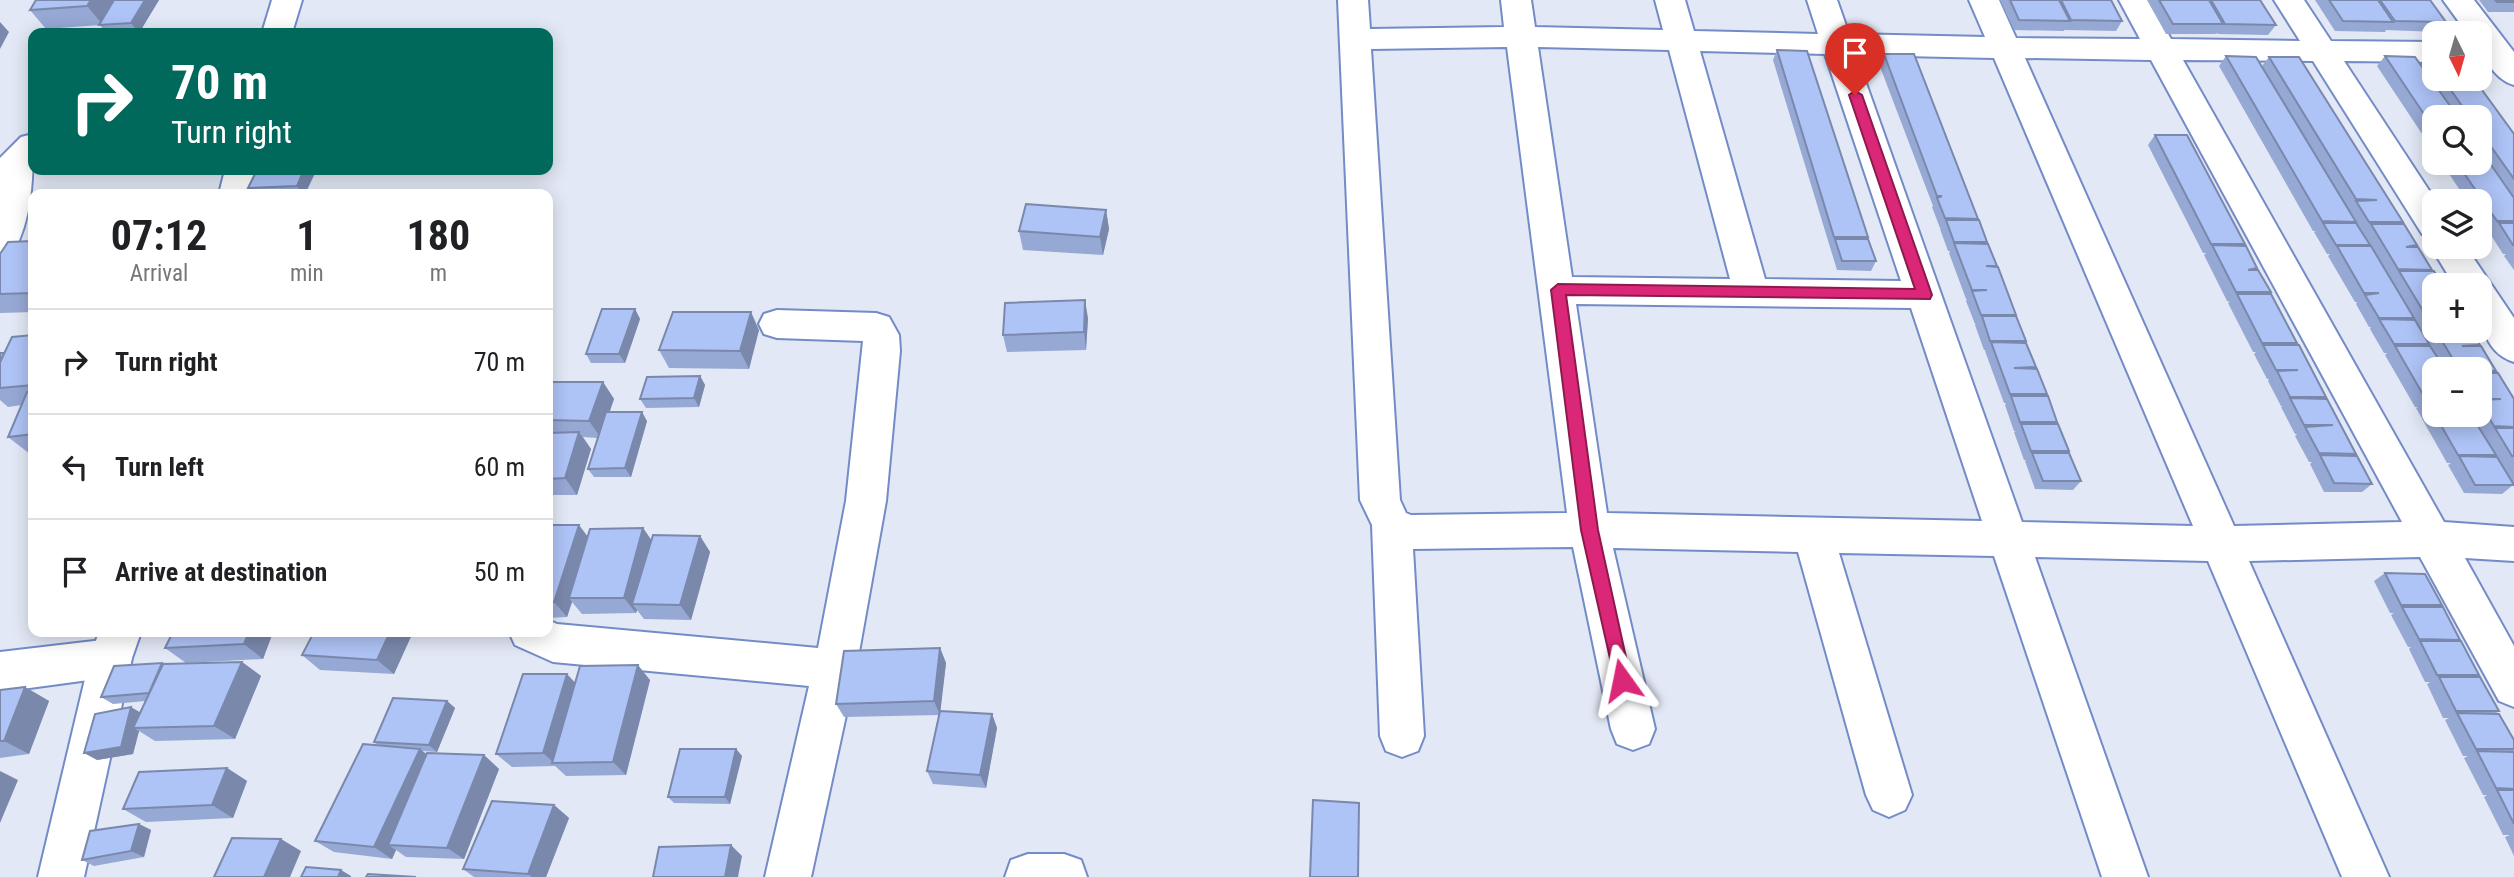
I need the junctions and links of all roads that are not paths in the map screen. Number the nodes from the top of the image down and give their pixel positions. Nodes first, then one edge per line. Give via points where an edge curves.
1 (287, 0) edge
2 (1353, 0) edge
3 (1516, 0) edge
4 (1670, 0) edge
5 (1822, 0) edge
6 (1984, 0) edge
7 (2134, 0) edge
8 (2289, 0) edge
9 (2458, 0) edge
10 (279, 28) edge
11 (1523, 37) junction
12 (1354, 38) junction
13 (1680, 40) junction
14 (1838, 45) junction
15 (2006, 48) junction
16 (2161, 49) junction
17 (2321, 51) junction
18 (2422, 52) edge
19 (2501, 58) edge
20 (28, 149) edge
21 (2422, 207) edge
22 (0, 246) edge
23 (1558, 290) junction
24 (1751, 291) junction
25 (1924, 295) junction
26 (2492, 314) edge
27 (777, 324) dead end
28 (2514, 348) edge
29 (1392, 525) junction
30 (1589, 530) junction
31 (1813, 535) junction
32 (2434, 539) junction
33 (2010, 540) junction
34 (2223, 544) junction
35 (2514, 544) edge
36 (540, 637) edge
37 (115, 645) edge
38 (835, 669) junction
39 (0, 671) edge
40 (2514, 687) edge
41 (1633, 729) dead end
42 (1402, 736) dead end
43 (1889, 795) dead end
44 (61, 877) edge
45 (788, 877) edge
46 (1028, 877) edge
47 (1063, 877) edge
48 (2125, 877) edge
49 (2366, 877) edge

1 - 10 street
2 - 12 street
3 - 11 street
4 - 13 street
5 - 14 street
6 - 15 street
7 - 16 street
8 - 17 street
9 - 19 street
11 - 12 street
11 - 13 street
11 - 23 street
12 - 29 street via 1380,500
13 - 14 street
13 - 24 street
14 - 15 street
14 - 25 street
15 - 16 street
15 - 34 street
16 - 17 street
16 - 32 street
17 - 18 street
17 - 21 street
20 - 22 street via 15,160 15,199
23 - 24 street
23 - 30 street
24 - 25 street
25 - 33 street
26 - 28 street
27 - 38 street via 876,327 881,335 883,352 866,501
29 - 30 street via 1409,532
29 - 42 street
30 - 31 street
30 - 41 street
31 - 33 street
31 - 43 street
32 - 34 street
32 - 35 street
32 - 40 street
33 - 34 street
33 - 48 street
34 - 49 street
36 - 38 street via 553,643
37 - 39 street
37 - 44 street
38 - 45 street
46 - 47 street

